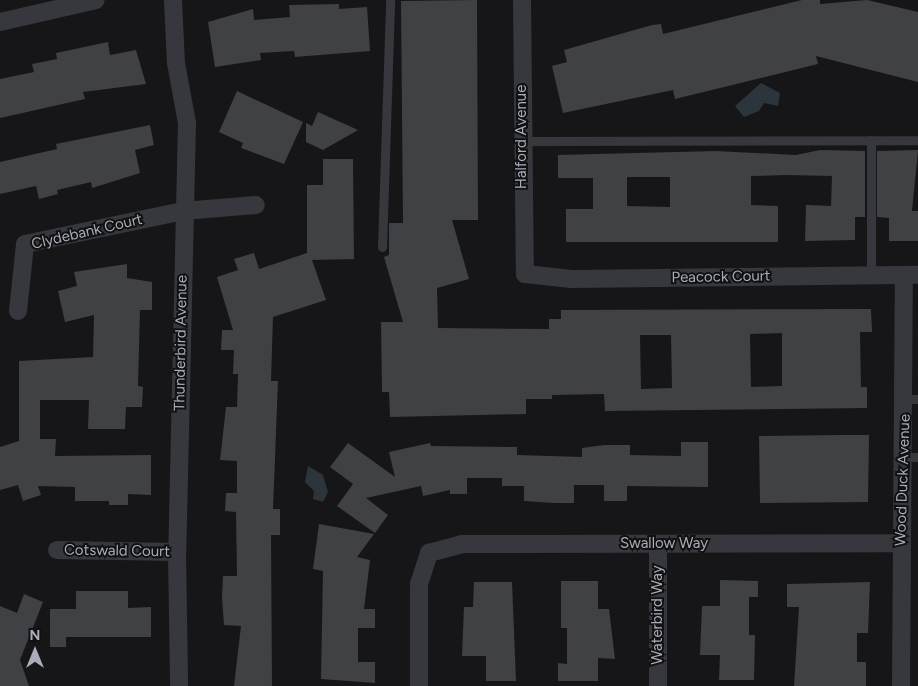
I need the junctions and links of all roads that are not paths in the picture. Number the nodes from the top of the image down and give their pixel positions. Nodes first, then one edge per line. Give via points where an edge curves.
1 (96, 0) edge
2 (173, 0) edge
3 (390, 0) edge
4 (522, 0) edge
5 (0, 22) edge
6 (871, 140) junction
7 (918, 140) edge
8 (523, 141) junction
9 (256, 205) dead end
10 (183, 211) junction
11 (382, 248) dead end
12 (525, 274) joint
13 (871, 275) junction
14 (911, 275) edge
15 (18, 311) dead end
16 (911, 399) edge
17 (910, 457) edge
18 (900, 543) junction
19 (658, 544) junction
20 (57, 550) dead end
21 (178, 552) junction
22 (179, 686) edge
23 (419, 686) edge
24 (658, 686) edge
25 (901, 686) edge

1 - 5 street
2 - 10 street, Thunderbird Avenue via 176,63 187,123
3 - 11 lane
4 - 8 street, Halford Avenue
6 - 7 lane
6 - 8 lane
6 - 13 lane
8 - 12 street, Halford Avenue
9 - 10 street
10 - 15 street, Clydebank Court via 26,244
10 - 21 street, Thunderbird Avenue
12 - 13 street, Peacock Court via 572,279
13 - 14 street, Peacock Court
14 - 16 street, Wood Duck Avenue
16 - 17 street, Wood Duck Avenue
17 - 18 street, Wood Duck Avenue
18 - 19 street, Swallow Way
18 - 25 street, Wood Duck Avenue
19 - 23 street, Swallow Way via 462,544 429,553 419,584
19 - 24 street, Waterbird Way
20 - 21 street, Cotswald Court
21 - 22 street, Thunderbird Avenue

